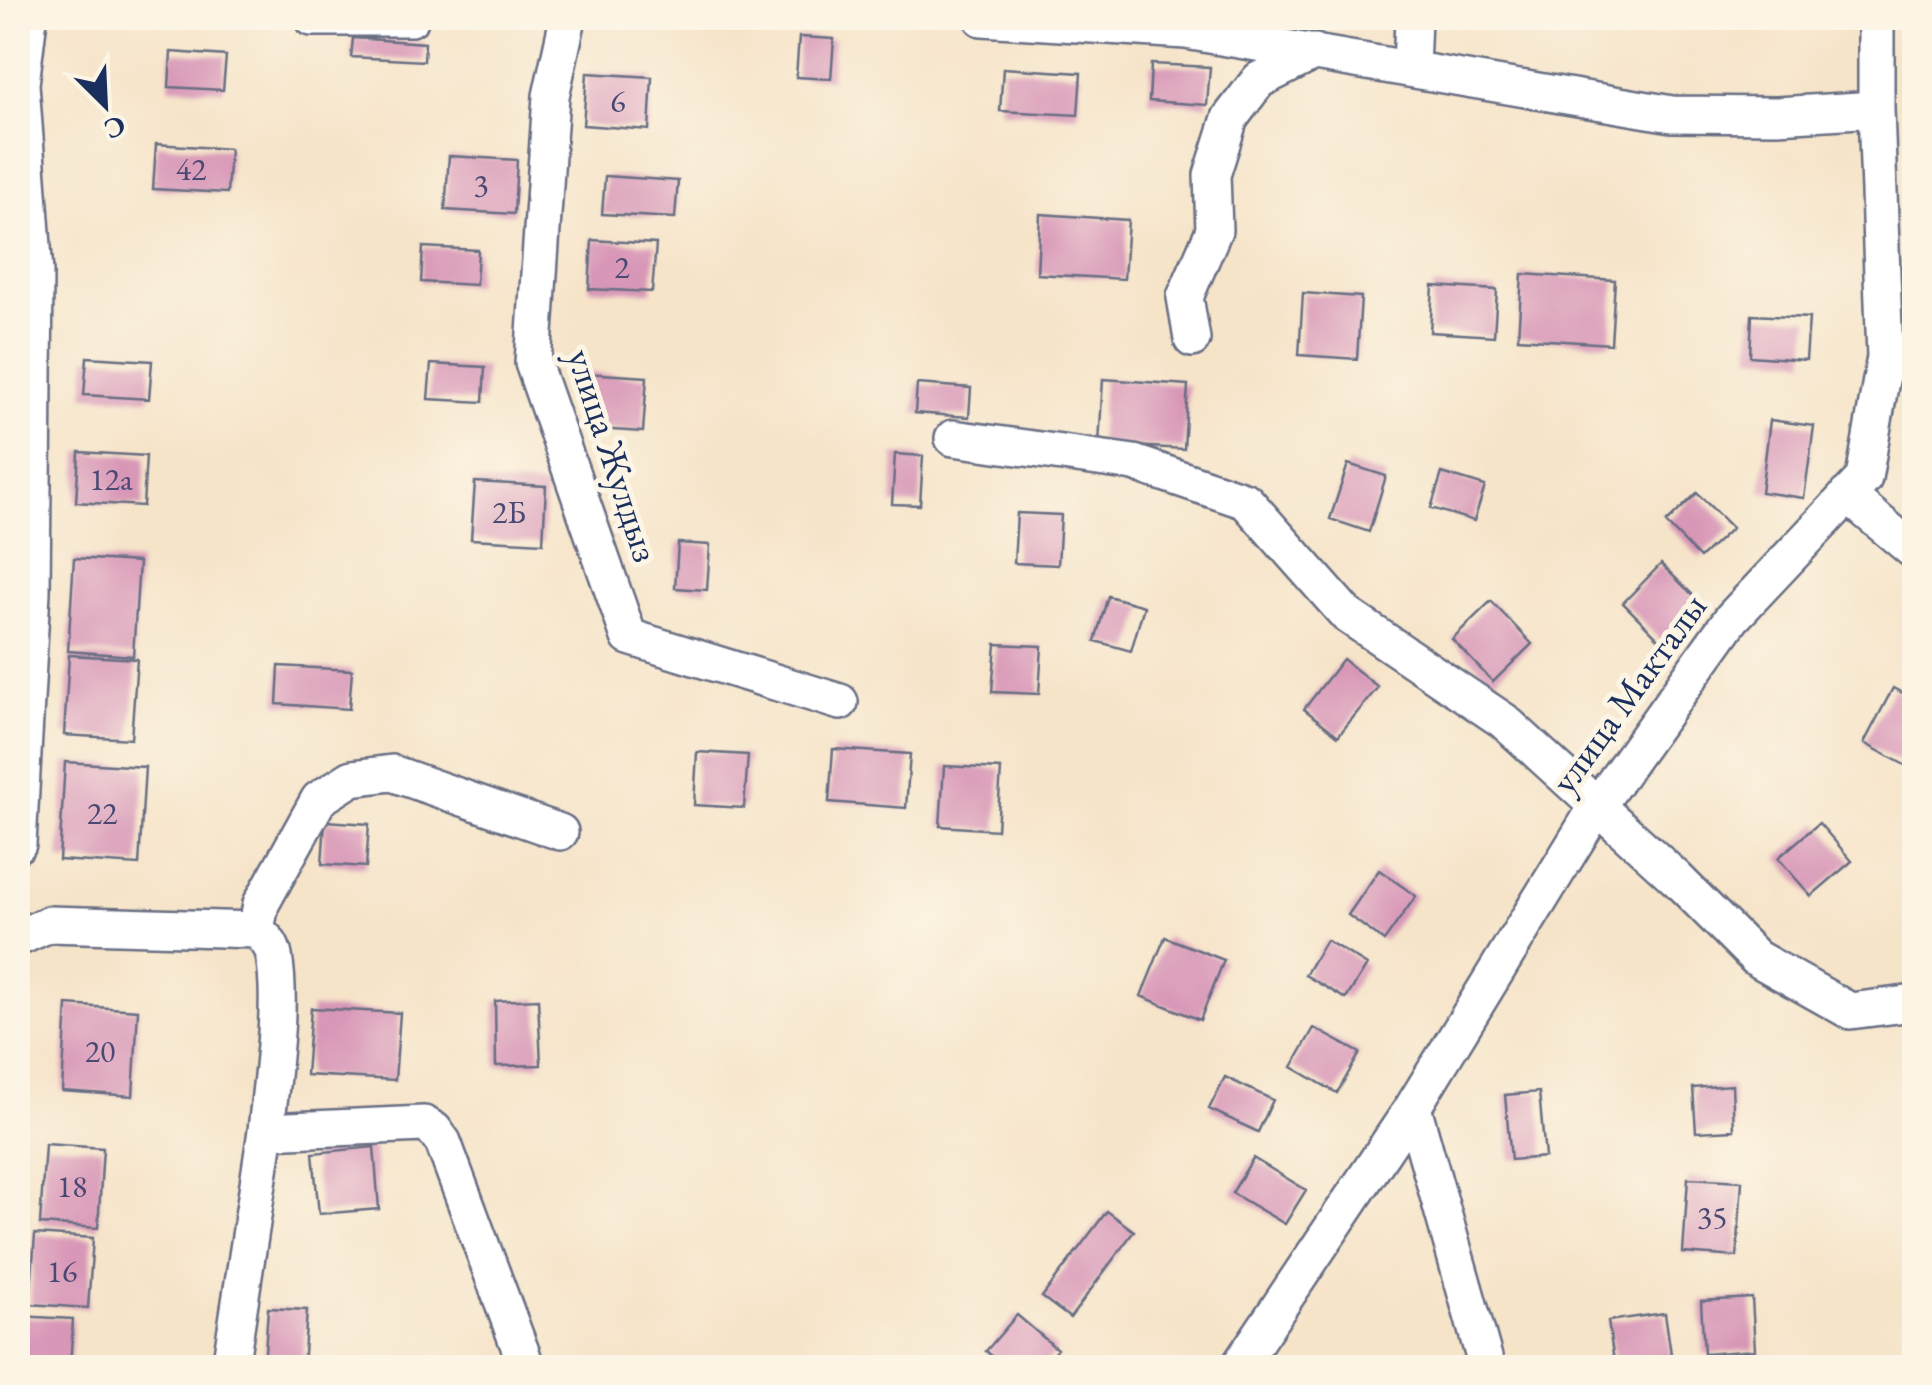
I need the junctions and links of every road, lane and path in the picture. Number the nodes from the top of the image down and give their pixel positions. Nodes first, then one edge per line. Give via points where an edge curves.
1 (29, 18) edge
2 (312, 18) edge
3 (410, 18) edge
4 (568, 18) edge
5 (982, 18) edge
6 (991, 18) edge
7 (1414, 18) edge
8 (1876, 18) edge
9 (1315, 52) junction
10 (1412, 69) junction
11 (1876, 108) junction
12 (1192, 340) dead end
13 (1900, 355) edge
14 (954, 438) dead end
15 (1847, 495) junction
16 (1914, 551) edge
17 (840, 702) dead end
18 (1598, 805) junction
19 (560, 832) dead end
20 (18, 844) edge
21 (256, 930) junction
22 (18, 938) edge
23 (1914, 1003) edge
24 (1413, 1107) junction
25 (266, 1131) junction
26 (230, 1368) edge
27 (524, 1368) edge
28 (1238, 1368) edge
29 (1487, 1368) edge

1 - 20 street via 21,84 35,273 32,592
2 - 3 street
4 - 17 street, улица Жулдыз via 551,96 532,363 629,637
5 - 6 street
6 - 9 street via 1186,30
7 - 10 street
8 - 11 street, улица Макталы
9 - 10 street
9 - 12 street via 1260,80 1230,118 1212,175 1214,230 1185,297
10 - 11 street via 1672,114
11 - 13 street, улица Макталы
13 - 15 street, улица Макталы via 1864,478
14 - 18 street via 1134,463 1246,501 1347,615 1504,721
15 - 16 street
15 - 18 street, улица Макталы via 1732,618
18 - 23 street via 1756,958 1850,1011
18 - 24 street, улица Макталы
19 - 21 street via 392,773 352,778 319,799 261,904
21 - 22 street via 49,924
21 - 25 street via 274,954 276,1034
24 - 28 street, улица Макталы
24 - 29 street
25 - 26 street
25 - 27 street via 424,1124 434,1130 490,1262

